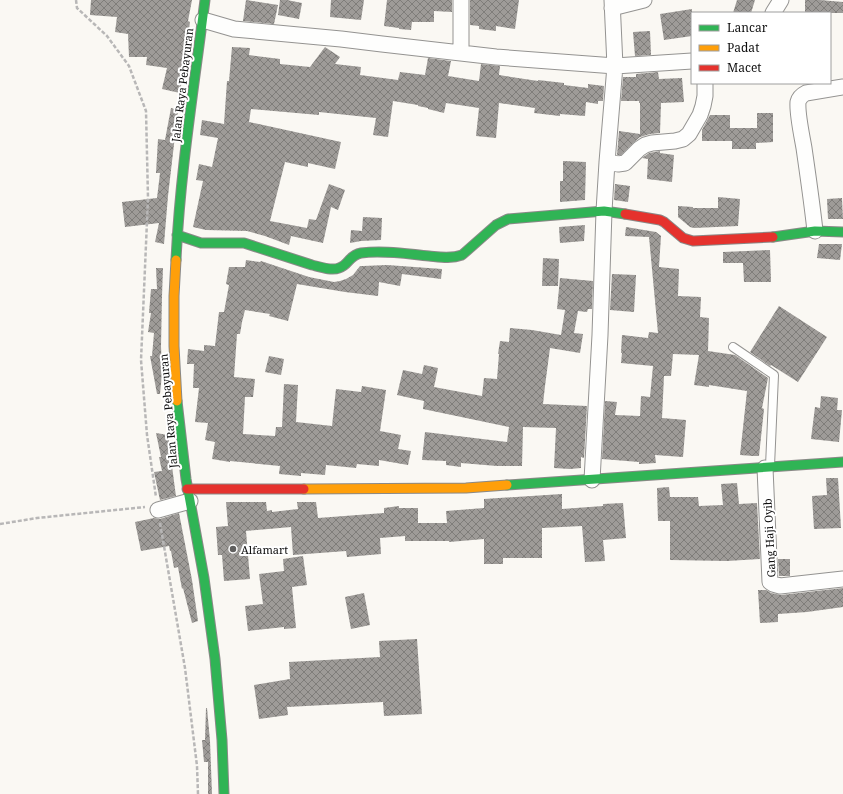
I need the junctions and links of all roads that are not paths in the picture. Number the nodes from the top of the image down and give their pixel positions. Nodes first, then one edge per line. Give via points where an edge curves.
1 (205, 0) edge
2 (461, 0) edge
3 (644, 0) edge
4 (781, 0) edge
5 (612, 4) edge
6 (774, 12) edge
7 (203, 20) junction
8 (461, 53) junction
9 (691, 61) edge
10 (615, 66) junction
11 (705, 84) edge
12 (843, 87) edge
13 (607, 162) junction
14 (604, 211) junction
15 (815, 231) junction
16 (843, 232) edge
17 (177, 234) junction
18 (733, 347) dead end
19 (843, 462) edge
20 (768, 468) junction
21 (592, 480) junction
22 (189, 495) junction
23 (157, 508) road end
24 (843, 579) edge
25 (224, 794) edge

1 - 7 street, Jalan Raya Pebayuran
2 - 8 street
3 - 5 street
4 - 6 street
5 - 10 street
7 - 8 street via 234,29
7 - 17 street, Jalan Raya Pebayuran
8 - 10 street
9 - 10 street
10 - 13 street
11 - 13 street via 700,115 683,138 645,145 625,163
12 - 15 street via 806,93 799,99 798,104
13 - 14 street
14 - 15 street via 660,220 682,238 693,241 774,237
14 - 17 street via 508,219 496,225 462,255 364,253 353,256 342,267 334,269 301,262 244,243 202,243
14 - 21 street
15 - 16 street
17 - 22 street, Jalan Raya Pebayuran via 174,305 176,397
18 - 20 lane via 774,375
19 - 20 street
20 - 21 street
20 - 24 street, Gang Haji Oyib via 770,582 780,586
21 - 22 street via 466,488
22 - 23 street
22 - 25 street, Jalan Raya Pebayuran via 204,577 217,672

